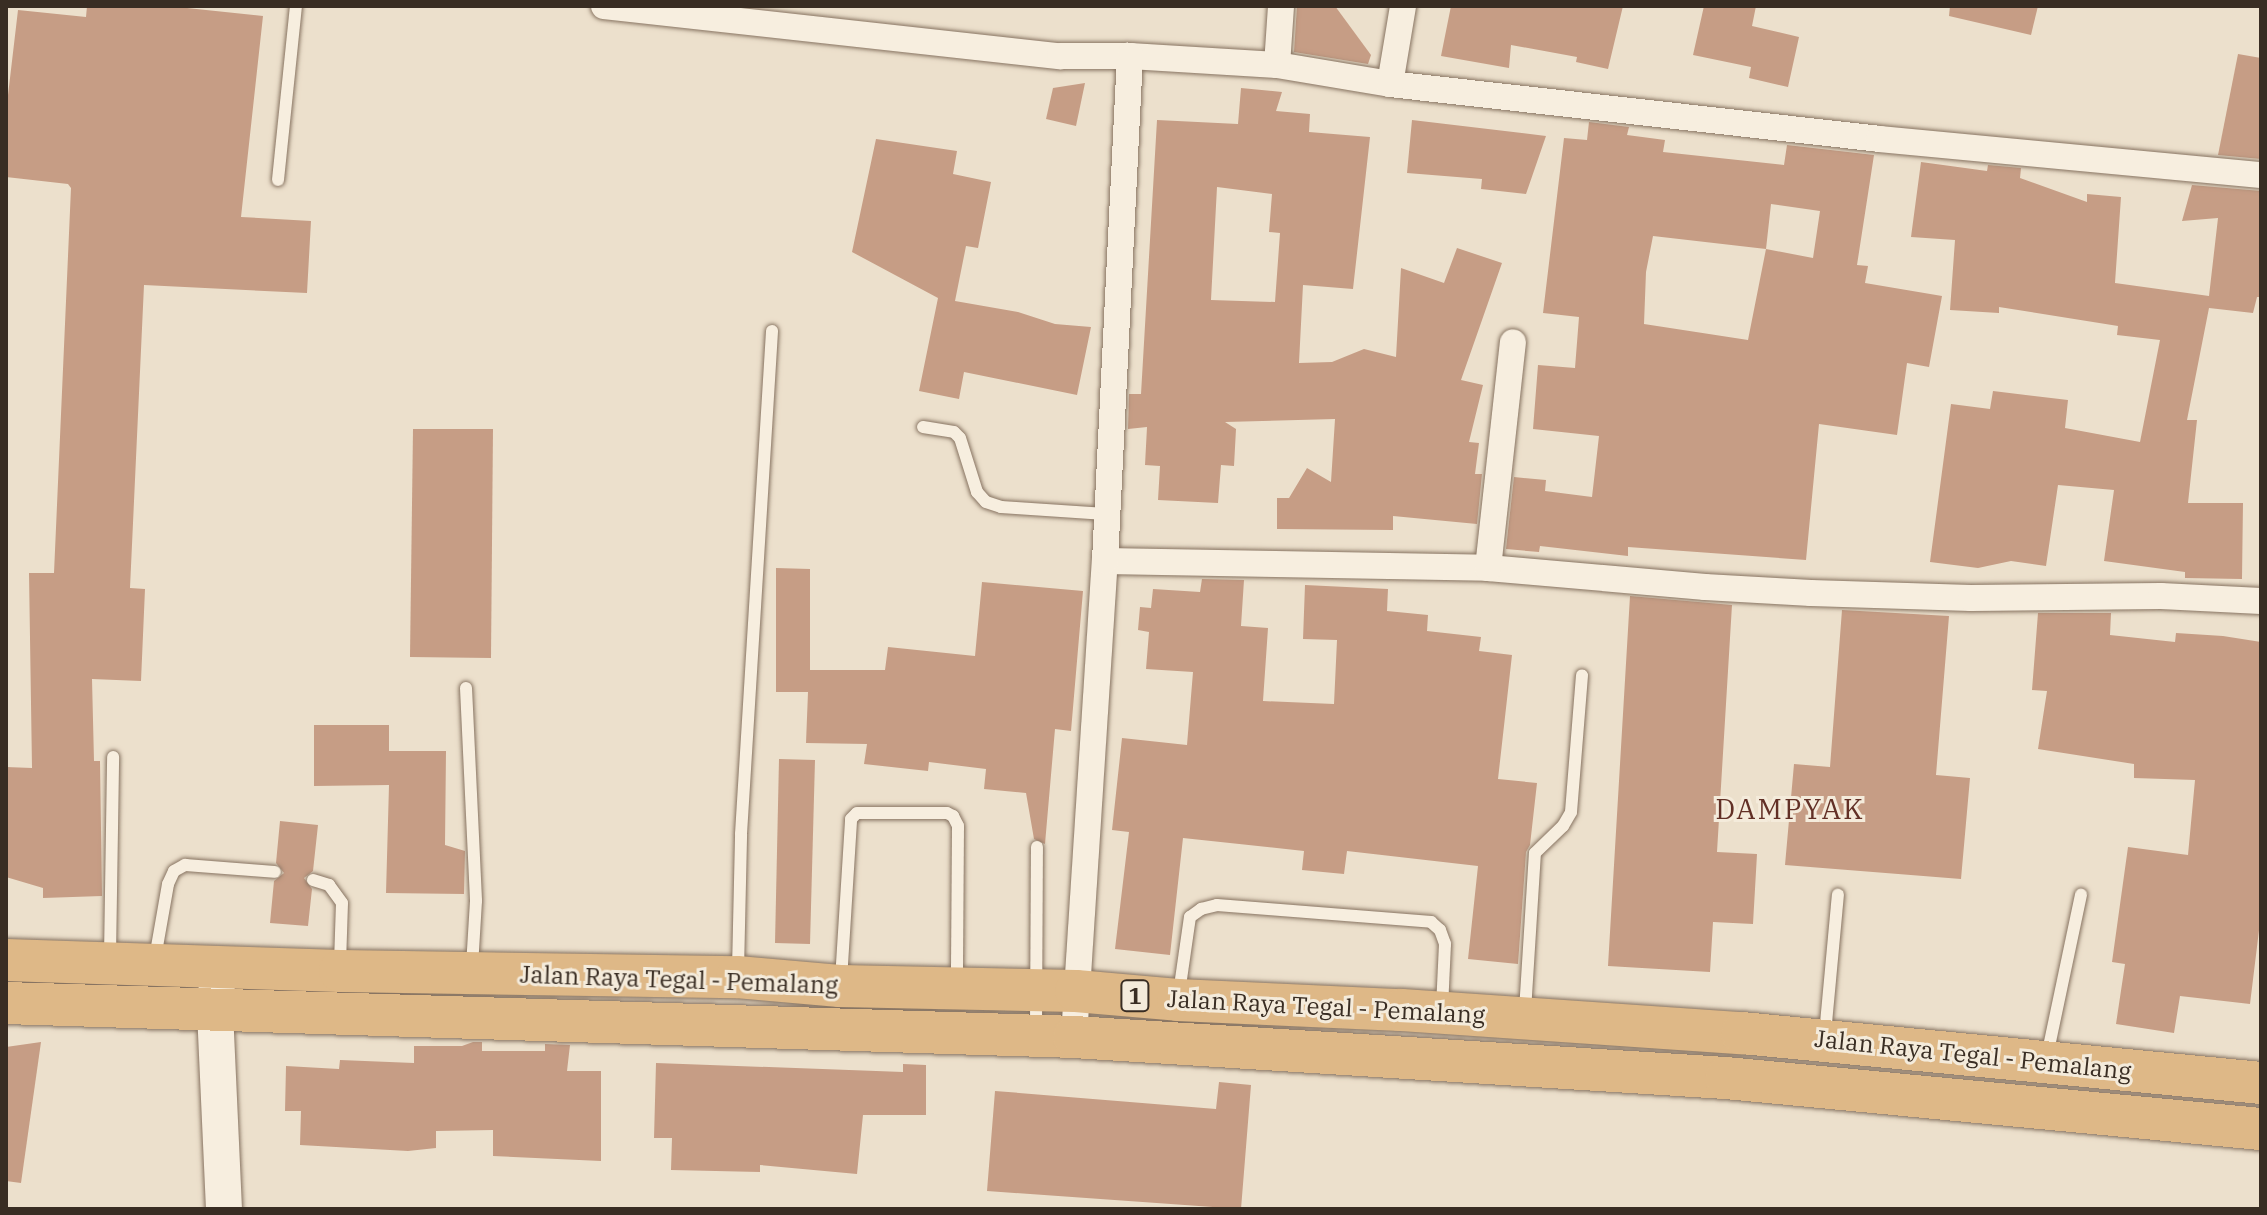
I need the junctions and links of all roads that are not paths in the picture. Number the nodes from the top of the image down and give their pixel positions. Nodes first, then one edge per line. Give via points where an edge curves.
1 (296, 6) edge
2 (604, 6) edge
3 (1281, 6) edge
4 (1403, 6) edge
5 (1130, 56) junction
6 (1277, 65) junction
7 (1390, 84) junction
8 (2261, 175) edge
9 (278, 180) dead end
10 (772, 331) dead end
11 (1513, 342) dead end
12 (923, 427) dead end
13 (1106, 514) junction
14 (1105, 561) junction
15 (1488, 568) junction
16 (2261, 601) edge
17 (1582, 675) dead end
18 (466, 688) dead end
19 (113, 757) dead end
20 (1037, 847) dead end
21 (275, 872) dead end
22 (313, 880) dead end
23 (1838, 895) dead end
24 (2081, 895) dead end
25 (6, 960) edge
26 (218, 966) junction
27 (471, 973) junction
28 (737, 977) junction
29 (130, 986) junction
30 (840, 986) junction
31 (957, 988) junction
32 (1056, 990) junction
33 (337, 993) junction
34 (1178, 1000) junction
35 (6, 1003) edge
36 (215, 1011) junction
37 (1442, 1013) junction
38 (1525, 1018) junction
39 (1055, 1036) junction
40 (1824, 1041) junction
41 (2046, 1063) junction
42 (2261, 1083) edge
43 (2041, 1110) junction
44 (2261, 1129) edge
45 (224, 1209) edge

1 - 9 lane
2 - 5 street via 1060,56
3 - 6 street
4 - 7 street
5 - 6 street
5 - 13 street
6 - 7 street
7 - 8 street
10 - 28 lane
11 - 15 street
12 - 13 lane via 954,432 960,438 977,492 986,502
13 - 14 street
14 - 15 street
14 - 32 street
15 - 16 street via 1811,593
17 - 38 lane via 1571,812 1535,853
18 - 27 lane via 476,901
19 - 29 lane
20 - 32 lane
21 - 29 lane via 185,865 174,871
22 - 33 lane via 329,885 342,903
23 - 40 lane
24 - 41 lane
25 - 29 highway, Jalan Raya Tegal - Pemalang / 1
26 - 29 highway, Jalan Raya Tegal - Pemalang / 1
26 - 33 highway, Jalan Raya Tegal - Pemalang / 1
26 - 36 main road
27 - 28 highway, Jalan Raya Tegal - Pemalang / 1
27 - 33 highway, Jalan Raya Tegal - Pemalang / 1
28 - 30 highway, Jalan Raya Tegal - Pemalang / 1
29 - 35 highway, Jalan Raya Tegal - Pemalang / 1
29 - 36 highway, Jalan Raya Tegal - Pemalang / 1
30 - 31 highway, Jalan Raya Tegal - Pemalang / 1
30 - 31 lane via 851,819 857,813 947,813 958,826
31 - 32 highway, Jalan Raya Tegal - Pemalang / 1
32 - 34 highway, Jalan Raya Tegal - Pemalang / 1
32 - 39 street
32 - 39 lane
33 - 36 highway, Jalan Raya Tegal - Pemalang / 1
33 - 39 highway, Jalan Raya Tegal - Pemalang / 1
34 - 37 highway, Jalan Raya Tegal - Pemalang / 1
34 - 37 lane via 1190,917 1217,905 1431,922 1445,944
36 - 45 main road
37 - 38 highway, Jalan Raya Tegal - Pemalang / 1
38 - 40 highway, Jalan Raya Tegal - Pemalang / 1
39 - 43 highway, Jalan Raya Tegal - Pemalang / 1 via 1726,1078
40 - 41 highway, Jalan Raya Tegal - Pemalang / 1
41 - 42 highway, Jalan Raya Tegal - Pemalang / 1
41 - 43 highway
43 - 44 highway, Jalan Raya Tegal - Pemalang / 1

